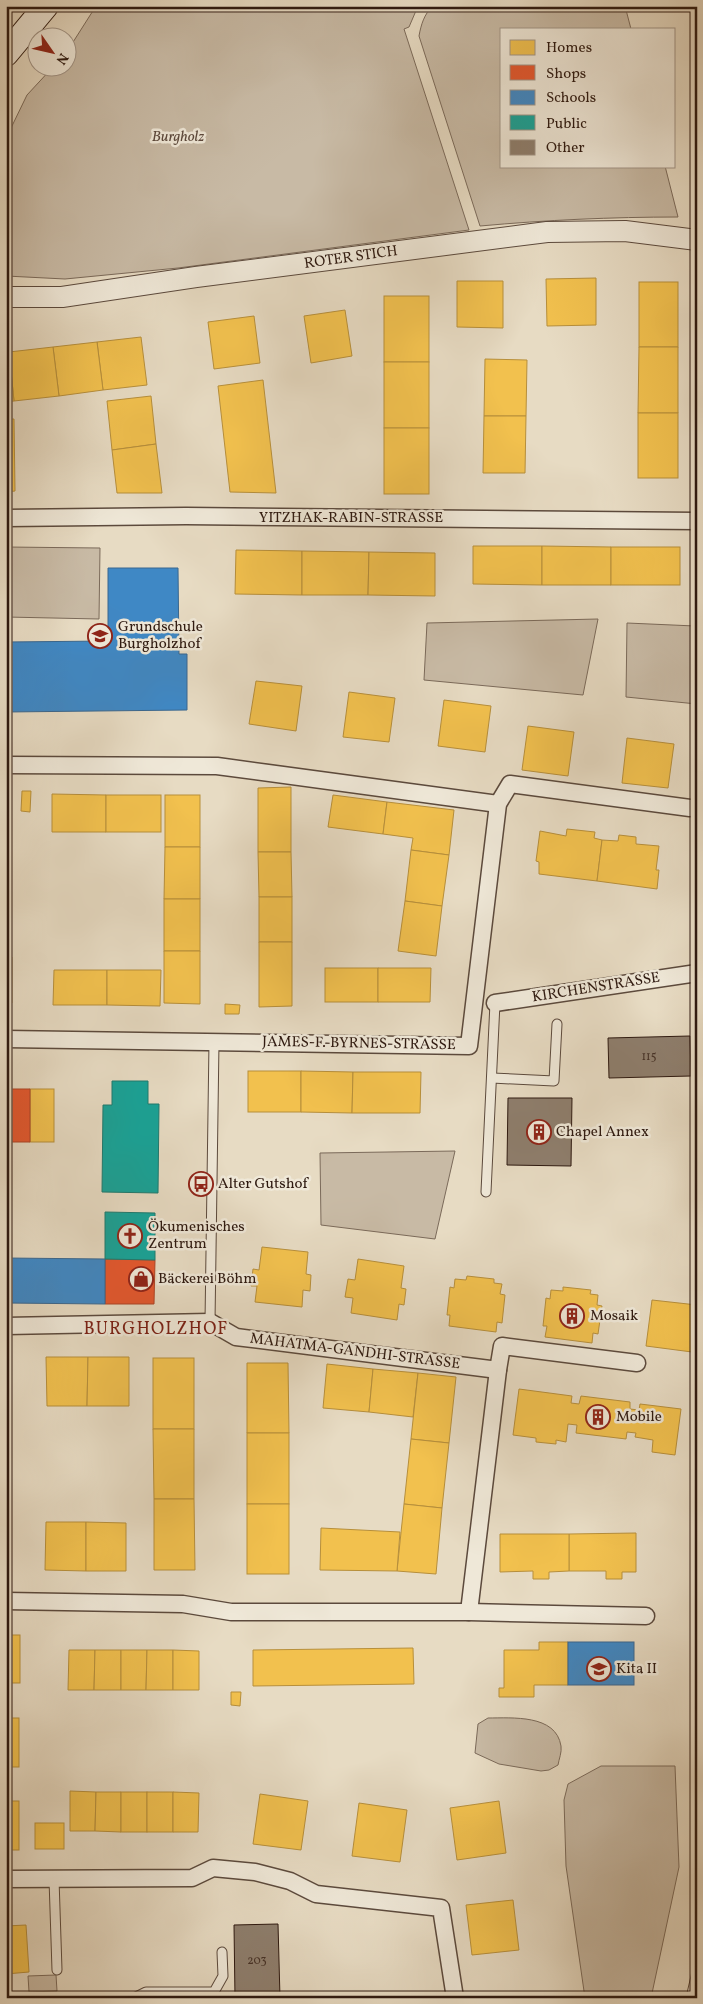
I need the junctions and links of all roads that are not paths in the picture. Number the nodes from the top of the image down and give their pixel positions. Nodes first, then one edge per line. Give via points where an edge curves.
1 (46, 6) edge
2 (6, 54) edge
3 (697, 240) edge
4 (6, 296) edge
5 (6, 518) edge
6 (697, 520) edge
7 (6, 764) edge
8 (498, 804) junction
9 (690, 808) dead end
10 (697, 972) edge
11 (495, 1003) joint
12 (557, 1024) dead end
13 (6, 1039) edge
14 (214, 1042) junction
15 (492, 1078) junction
16 (486, 1192) dead end
17 (210, 1322) junction
18 (6, 1326) edge
19 (637, 1363) dead end
20 (498, 1370) junction
21 (6, 1601) edge
22 (469, 1612) junction
23 (646, 1616) dead end
24 (6, 1879) edge
25 (54, 1879) junction
26 (222, 1952) dead end
27 (57, 1970) dead end
28 (697, 1972) edge
29 (134, 1998) edge
30 (455, 1998) edge
31 (692, 1998) edge

1 - 2 main road
3 - 4 street, ROTER STICH via 625,231 547,232 62,297
5 - 6 street, YITZHAK-RABIN-STRASSE via 186,516
7 - 8 street via 217,766
8 - 9 street, JAMES-F.-BYRNES-STRASSE via 510,784
8 - 14 street, JAMES-F.-BYRNES-STRASSE via 469,1046
10 - 11 street, KIRCHENSTRASSE
11 - 15 lane
12 - 15 lane via 554,1081
13 - 14 street, JAMES-F.-BYRNES-STRASSE
14 - 17 lane
15 - 16 lane
17 - 18 street
17 - 20 street, MAHATMA-GANDHI-STRASSE via 236,1337
19 - 20 street via 502,1346
20 - 22 street
21 - 22 street via 183,1604 231,1612
22 - 23 street
24 - 25 street
25 - 27 lane
25 - 30 street via 192,1878 213,1868 256,1872 290,1881 316,1894 441,1908
26 - 29 lane via 223,1976 214,1992 146,1992
28 - 31 lane

